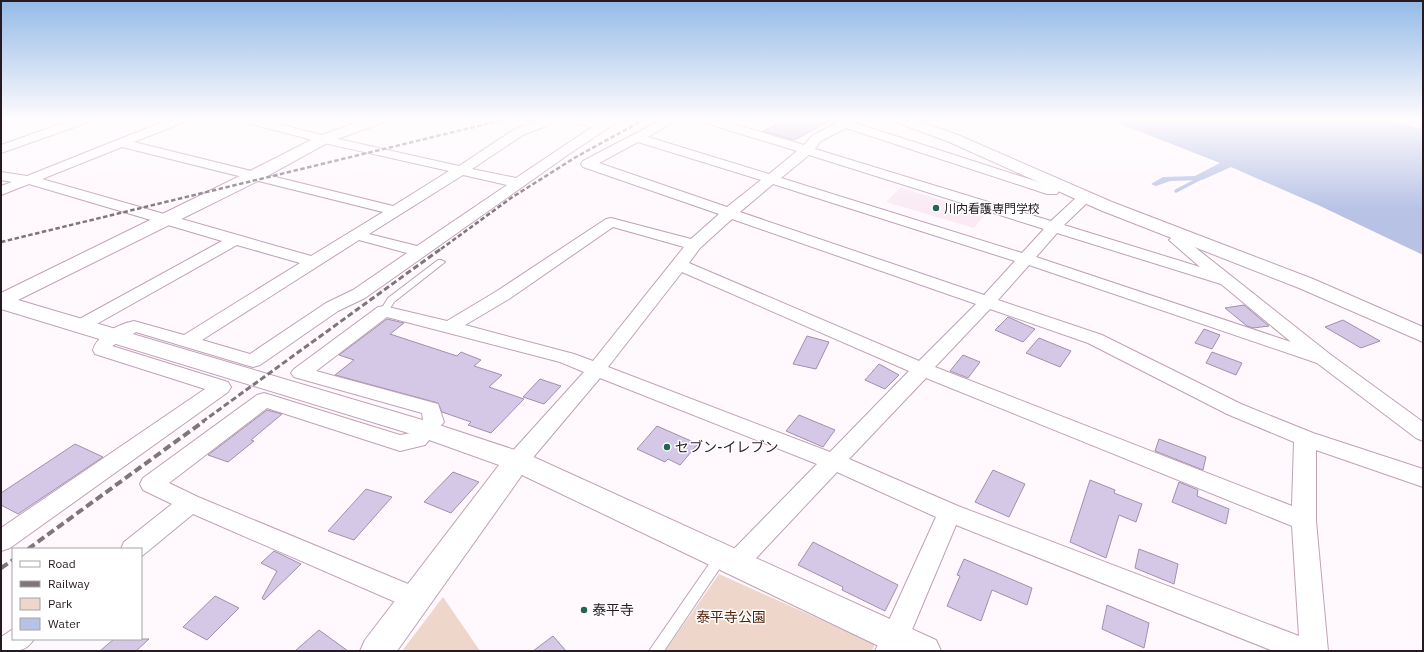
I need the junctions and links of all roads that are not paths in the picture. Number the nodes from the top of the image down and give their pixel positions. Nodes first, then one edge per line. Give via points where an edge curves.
1 (106, 149) edge
2 (148, 149) edge
3 (304, 149) edge
4 (369, 149) edge
5 (473, 149) edge
6 (492, 149) edge
7 (567, 149) edge
8 (614, 149) edge
9 (677, 149) edge
10 (929, 149) edge
11 (979, 149) edge
12 (806, 150) joint
13 (1016, 166) junction
14 (445, 167) junction
15 (461, 170) junction
16 (997, 174) junction
17 (1, 176) edge
18 (254, 176) junction
19 (771, 178) junction
20 (29, 180) junction
21 (518, 183) junction
22 (1, 191) edge
23 (1052, 191) dead end
24 (1085, 197) junction
25 (380, 207) junction
26 (395, 211) junction
27 (728, 214) junction
28 (164, 220) junction
29 (1055, 226) junction
30 (356, 235) junction
31 (234, 240) junction
32 (1177, 240) dead end
33 (694, 244) junction
34 (420, 252) junction
35 (1026, 258) junction
36 (306, 260) junction
37 (441, 262) dead end
38 (678, 264) junction
39 (1226, 280) junction
40 (1, 302) edge
41 (986, 303) junction
42 (384, 311) junction
43 (80, 326) junction
44 (450, 327) junction
45 (1423, 335) edge
46 (114, 336) junction
47 (181, 339) junction
48 (1324, 358) junction
49 (922, 369) junction
50 (596, 370) junction
51 (427, 430) junction
52 (1423, 433) edge
53 (1305, 438) junction
54 (517, 462) junction
55 (834, 462) junction
56 (1423, 478) edge
57 (190, 503) junction
58 (950, 513) junction
59 (1304, 521) junction
60 (1, 541) edge
61 (134, 548) edge
62 (728, 560) junction
63 (416, 599) junction
64 (19, 640) edge
65 (892, 644) edge
66 (5, 651) edge
67 (377, 651) edge
68 (656, 651) edge
69 (924, 651) edge
70 (1306, 651) edge
71 (1314, 651) edge

1 - 20 street
2 - 18 street
3 - 18 street
4 - 14 street
5 - 14 street
6 - 15 street
7 - 21 street
8 - 27 street via 588,164
9 - 19 street
10 - 16 street
11 - 13 street
12 - 19 street
12 - 29 street
13 - 16 street
13 - 24 street
14 - 15 street
14 - 25 street
15 - 21 street
15 - 26 street
16 - 23 street
17 - 20 street
18 - 25 street
18 - 28 street
19 - 27 street
19 - 35 street
20 - 22 street
20 - 28 street
21 - 34 street
24 - 29 street
24 - 45 street via 1255,263
25 - 26 street
25 - 36 street
26 - 30 street
27 - 33 street
27 - 41 street
28 - 31 street
28 - 40 street
29 - 35 street
29 - 39 street
30 - 34 street
30 - 36 street
31 - 36 street
31 - 43 street
32 - 39 street
33 - 38 street
33 - 44 street via 611,222 503,295
34 - 47 street via 359,294 332,307 253,361
35 - 41 street
35 - 48 street
36 - 47 street
37 - 42 lane via 391,300
38 - 49 street
38 - 50 street
39 - 48 street
40 - 43 street
41 - 49 street
41 - 53 street via 1095,339 1234,409
42 - 44 street
42 - 51 street via 301,373 431,409 434,422
43 - 46 street
44 - 50 street via 567,358
46 - 47 street via 134,326
46 - 51 street
46 - 60 street via 104,343 102,350 221,387
48 - 52 street
49 - 55 street
49 - 59 street
50 - 54 street
50 - 55 street
51 - 54 street
51 - 57 street via 417,440 400,443 264,400 151,484
53 - 56 street
53 - 59 street
54 - 62 street
54 - 63 street
55 - 58 street
55 - 62 street
57 - 61 street
57 - 63 street
58 - 65 street
58 - 70 street
59 - 71 street
62 - 65 street
62 - 68 lane
63 - 67 street
64 - 66 street
65 - 69 street

